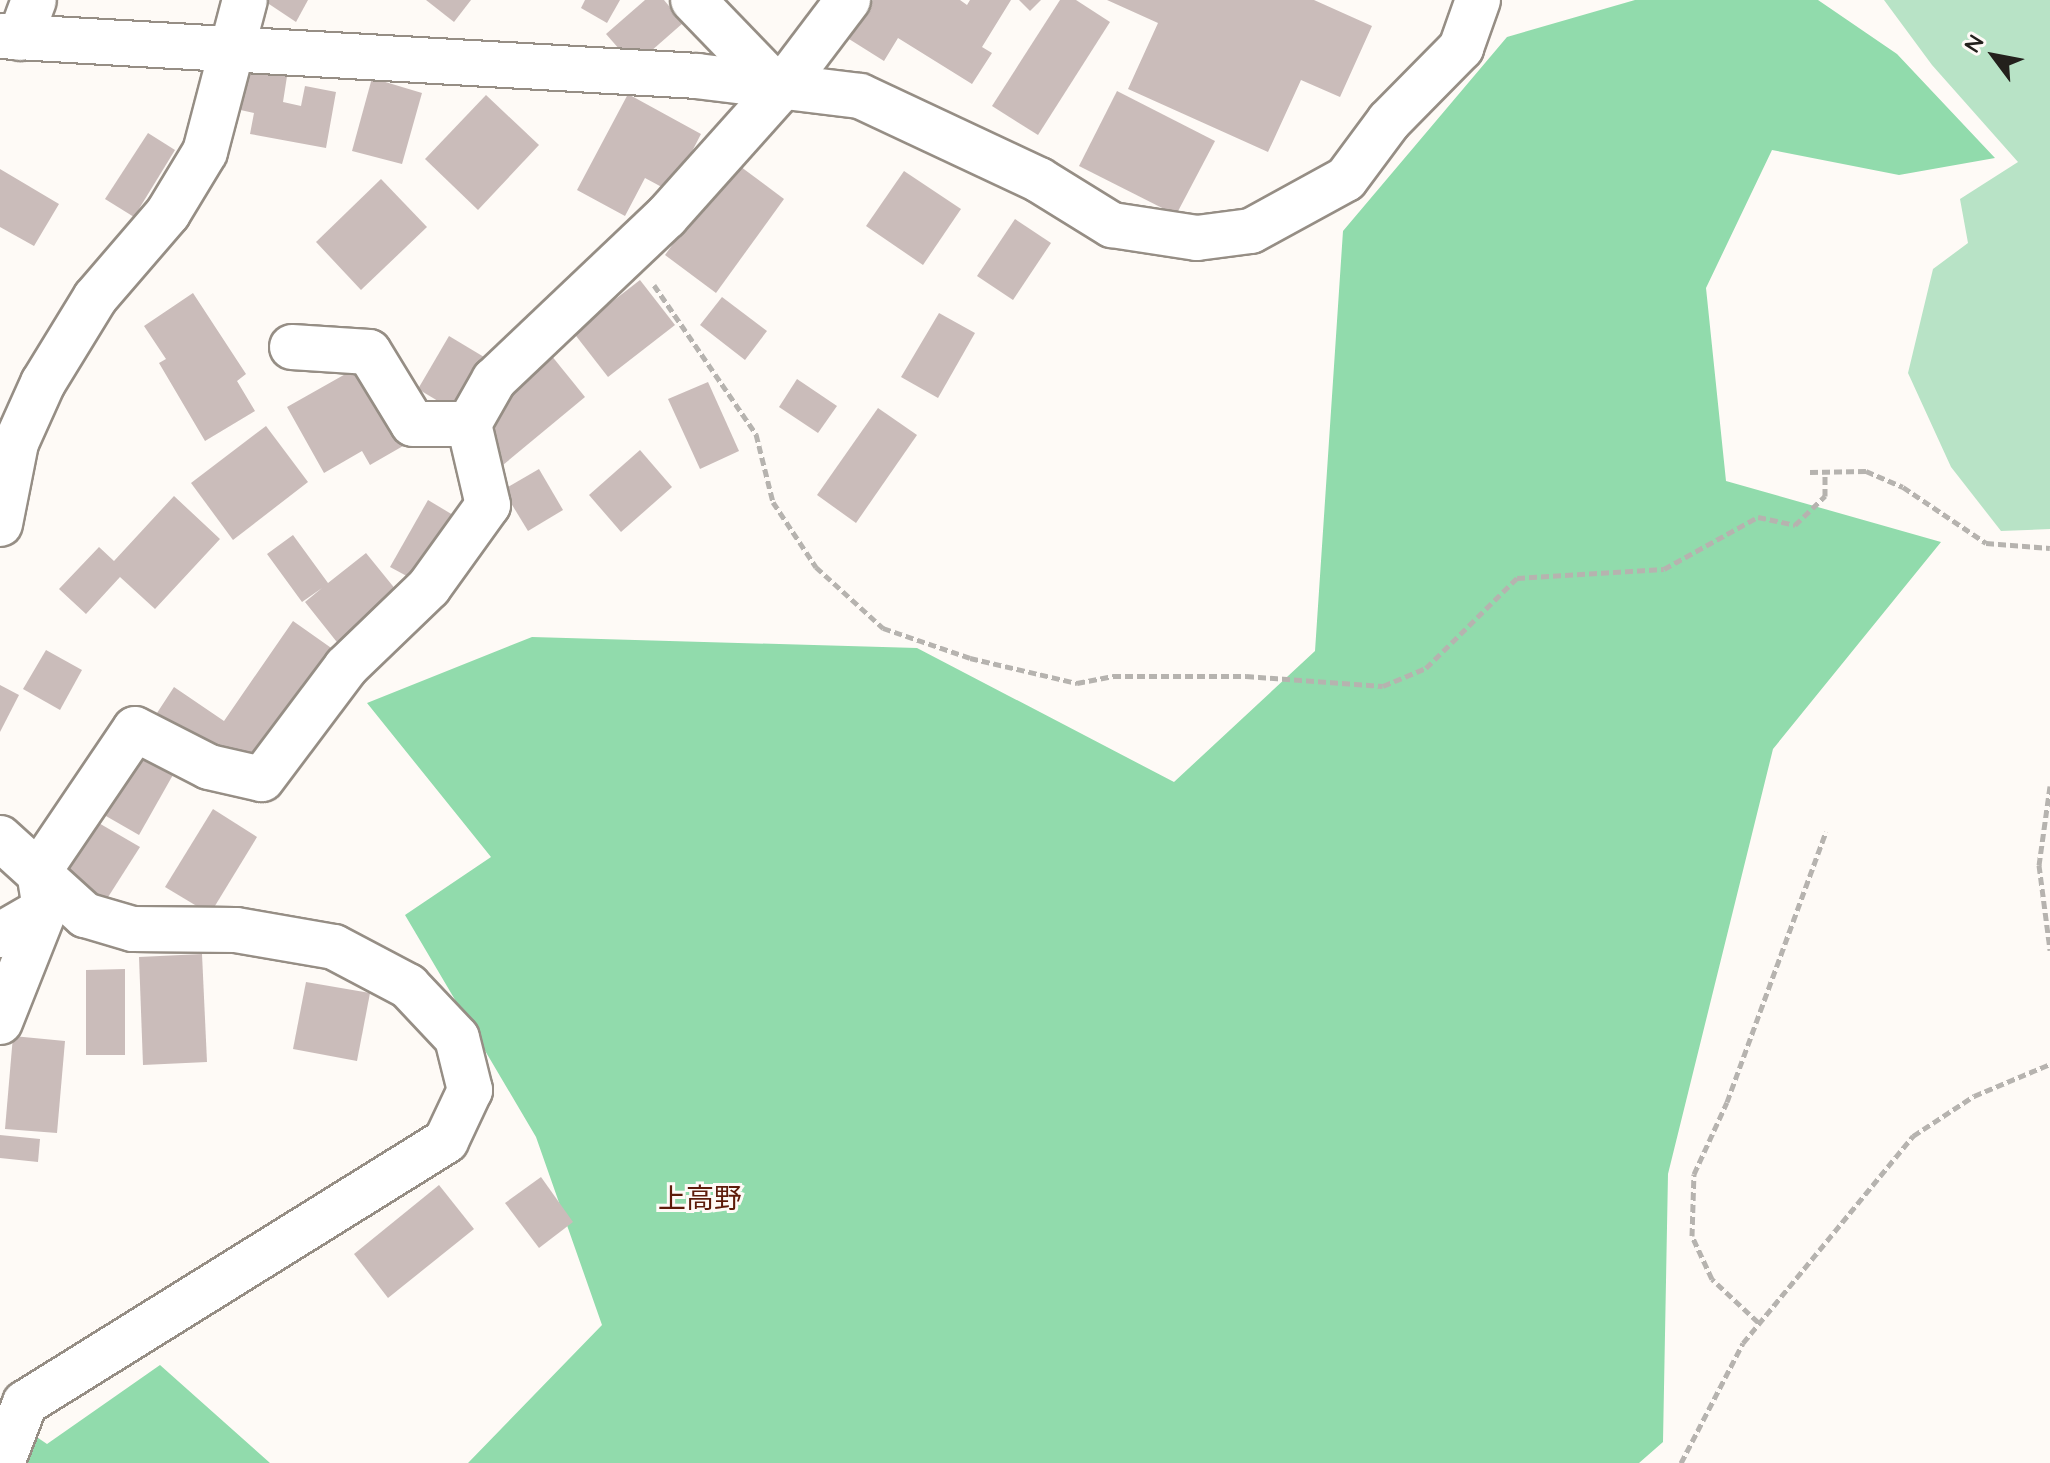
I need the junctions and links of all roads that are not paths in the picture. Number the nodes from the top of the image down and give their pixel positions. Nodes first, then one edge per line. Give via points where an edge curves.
1 (245, 0) edge
2 (693, 0) edge
3 (848, 0) edge
4 (1478, 0) edge
5 (18, 24) edge
6 (235, 46) junction
7 (779, 86) junction
8 (292, 347) dead end
9 (469, 424) junction
10 (0, 524) edge
11 (0, 838) edge
12 (42, 890) junction
13 (0, 935) edge
14 (0, 1022) edge
15 (2, 1463) edge

1 - 6 street
2 - 7 street
3 - 7 street
4 - 7 street via 1461,48 1389,121 1346,179 1251,231 1197,238 1112,225 1039,180 860,96
5 - 6 street
6 - 7 street
6 - 10 street via 205,152 168,213 95,298 43,383 16,443
7 - 9 street via 630,251 494,380
8 - 9 street via 369,352 413,424
9 - 12 street via 488,505 429,587 346,667 262,779 209,767 135,729
11 - 12 street
12 - 13 street
12 - 14 street
12 - 15 street via 85,915 133,929 236,930 334,947 408,986 457,1038 470,1090 446,1141 25,1403

